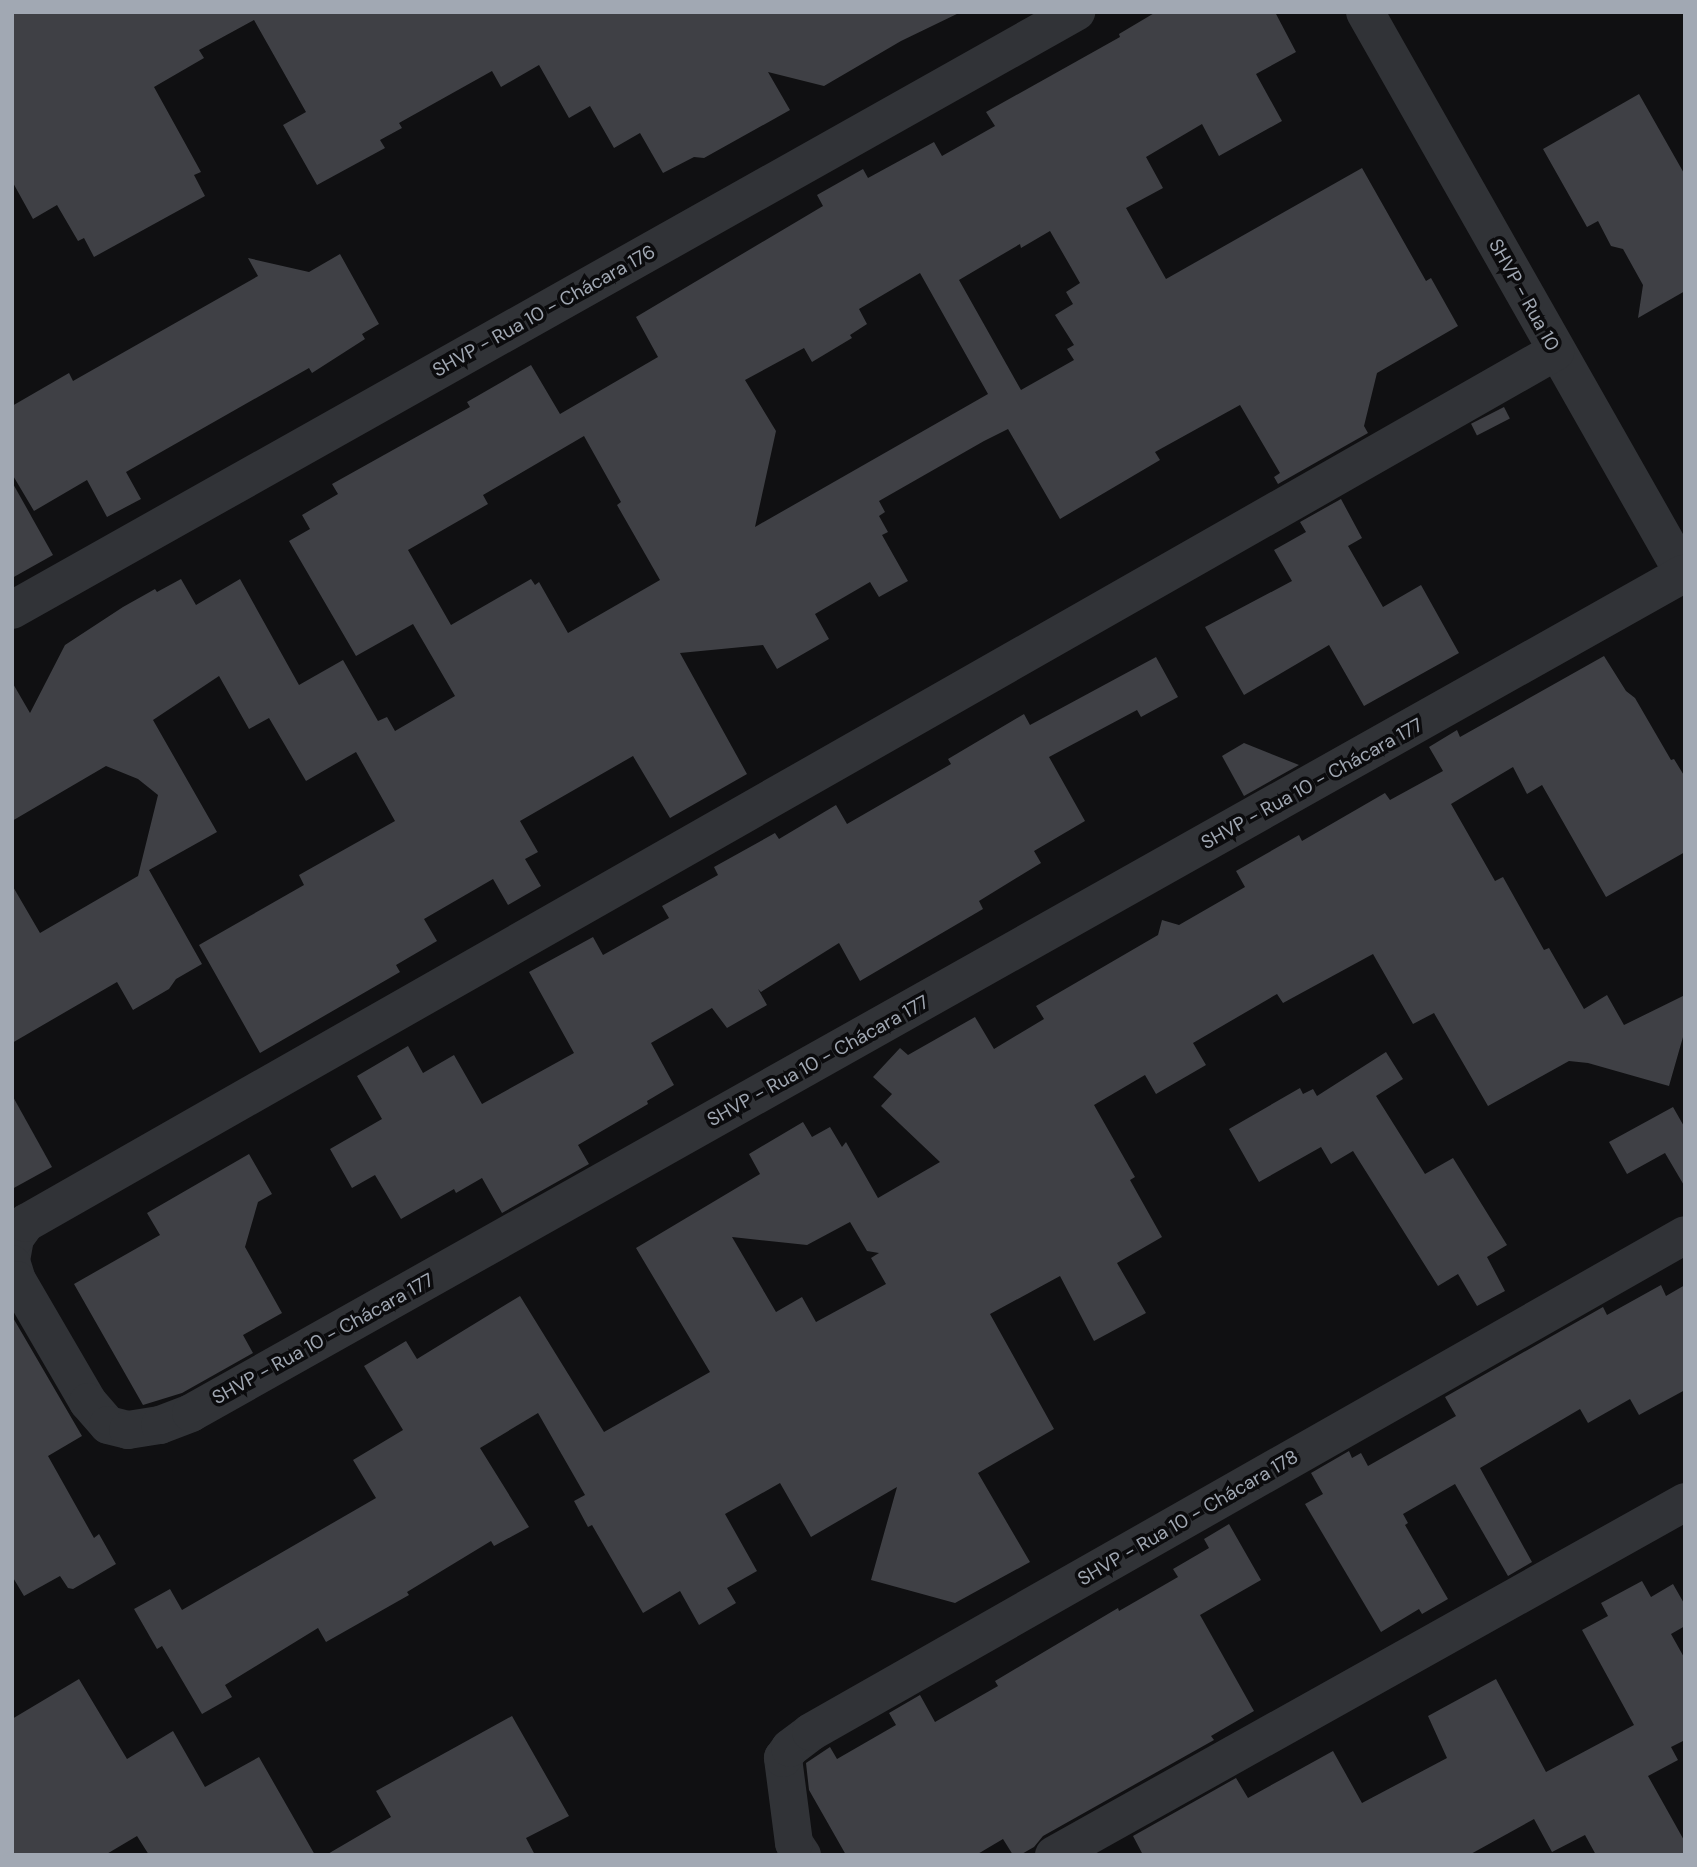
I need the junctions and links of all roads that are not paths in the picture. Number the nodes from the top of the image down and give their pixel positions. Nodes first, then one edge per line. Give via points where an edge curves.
1 (1076, 12) edge
2 (1365, 12) edge
3 (1555, 352) junction
4 (1684, 575) edge
5 (12, 610) edge
6 (1685, 1235) edge
7 (12, 1255) edge
8 (12, 1264) edge
9 (1685, 1502) edge
10 (802, 1855) edge
11 (1054, 1855) edge

1 - 5 street, SHVP - Rua 10 - Chácara 176
2 - 3 street, SHVP - Rua 10
3 - 4 street, SHVP - Rua 10
3 - 7 street via 26,1223 15,1238
4 - 8 street, SHVP - Rua 10 - Chácara 177 via 191,1413 128,1430 108,1425 88,1402
6 - 10 street, SHVP - Rua 10 - Chácara 178 via 811,1732 783,1758 794,1843
9 - 11 street

